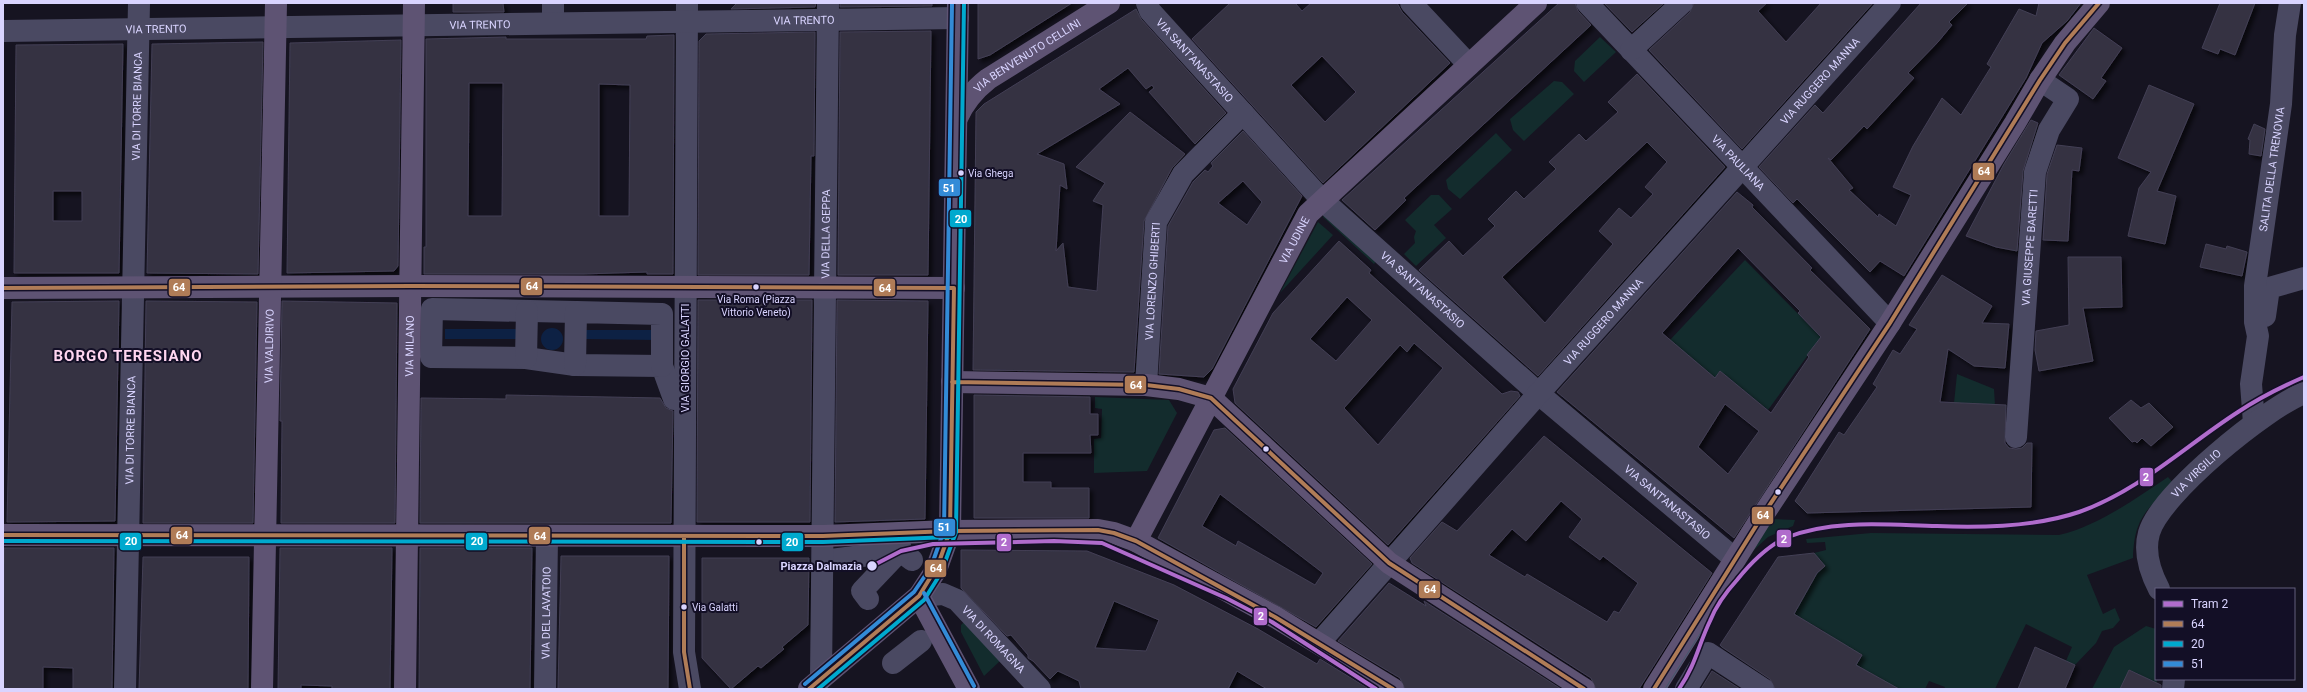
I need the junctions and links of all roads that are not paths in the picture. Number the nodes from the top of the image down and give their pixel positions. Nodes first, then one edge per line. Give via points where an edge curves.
1 (139, 3) edge
2 (276, 3) edge
3 (414, 3) edge
4 (1109, 3) edge
5 (1147, 3) edge
6 (1411, 3) edge
7 (1536, 3) edge
8 (1587, 3) edge
9 (1682, 3) edge
10 (1890, 3) edge
11 (2099, 3) edge
12 (2290, 3) edge
13 (958, 10) edge
14 (828, 11) edge
15 (687, 12) edge
16 (414, 26) junction
17 (276, 27) junction
18 (139, 29) junction
19 (3, 31) edge
20 (1631, 50) junction
21 (1469, 65) junction
22 (2040, 80) junction
23 (1243, 113) junction
24 (956, 119) junction
25 (1743, 168) junction
26 (1321, 200) junction
27 (2304, 278) edge
28 (270, 287) junction
29 (826, 287) junction
30 (3, 288) edge
31 (134, 288) junction
32 (954, 288) junction
33 (423, 299) junction
34 (673, 302) junction
35 (527, 311) junction
36 (576, 312) junction
37 (1890, 323) junction
38 (2258, 336) junction
39 (526, 358) junction
40 (575, 365) junction
41 (662, 366) junction
42 (952, 382) junction
43 (1146, 385) junction
44 (2304, 393) edge
45 (1539, 394) junction
46 (1211, 398) junction
47 (674, 399) dead end
48 (2254, 423) junction
49 (2016, 437) dead end
50 (950, 531) junction
51 (3, 535) edge
52 (129, 536) junction
53 (265, 536) junction
54 (407, 536) junction
55 (547, 536) junction
56 (684, 536) junction
57 (823, 536) junction
58 (1136, 541) junction
59 (1730, 555) junction
60 (831, 560) dead end
61 (1389, 563) junction
62 (2159, 588) edge
63 (919, 596) junction
64 (868, 598) dead end
65 (1319, 643) junction
66 (913, 644) dead end
67 (893, 663) dead end
68 (815, 684) edge
69 (1580, 688) edge
70 (124, 689) edge
71 (262, 689) edge
72 (405, 689) edge
73 (545, 689) edge
74 (690, 689) edge
75 (970, 689) edge
76 (1040, 689) edge
77 (1393, 689) edge
78 (1654, 689) edge
79 (1686, 689) edge
80 (1763, 689) edge

1 - 18 street, VIA DI TORRE BIANCA
2 - 17 main road, VIA VALDIRIVO
3 - 16 main road, VIA MILANO
4 - 24 main road, VIA BENVENUTO CELLINI via 988,79 972,94
5 - 23 street, VIA SANT'ANASTASIO via 1150,11
6 - 21 street
7 - 21 main road, VIA UDINE
8 - 20 street, VIA PAULIANA
9 - 20 street
10 - 25 street, VIA RUGGERO MANNA
11 - 22 main road via 2065,43
12 - 38 street, SALITA DELLA TRENOVIA via 2285,35 2281,104 2254,286
13 - 14 street, VIA TRENTO
13 - 24 main road
14 - 15 street, VIA TRENTO
14 - 29 street, VIA DELLA GEPPA
15 - 16 street, VIA TRENTO
15 - 34 street, VIA GIORGIO GALATTI
16 - 17 street, VIA TRENTO
16 - 33 main road, VIA MILANO
17 - 18 street, VIA TRENTO
17 - 28 main road, VIA VALDIRIVO
18 - 19 street, VIA TRENTO
18 - 31 street, VIA DI TORRE BIANCA
20 - 25 street, VIA PAULIANA
21 - 26 main road, VIA UDINE
22 - 37 main road
22 - 49 street, VIA GIUSEPPE BARETTI via 2068,99 2049,130 2035,172
23 - 26 street, VIA SANT'ANASTASIO
23 - 43 street, VIA LORENZO GHIBERTI via 1183,174 1156,222
24 - 32 main road
25 - 37 street, VIA PAULIANA
25 - 45 street, VIA RUGGERO MANNA
26 - 45 street, VIA SANT'ANASTASIO
26 - 46 main road, VIA UDINE via 1308,214
27 - 38 street, SALITA DELLA TRENOVIA via 2269,288 2264,321
28 - 31 main road
28 - 33 main road
28 - 53 main road, VIA VALDIRIVO
29 - 32 main road
29 - 34 main road
29 - 57 street, VIA DELLA GEPPA
30 - 31 main road
31 - 52 street, VIA DI TORRE BIANCA
32 - 42 main road
33 - 34 main road
33 - 35 street
33 - 39 street via 425,365
33 - 54 main road, VIA MILANO
34 - 36 street
34 - 41 street
34 - 56 street, VIA GIORGIO GALATTI
35 - 36 street
35 - 39 street
36 - 40 street
37 - 59 main road
38 - 48 street, SALITA DELLA TRENOVIA via 2251,384
39 - 40 street
40 - 41 street
41 - 47 street
42 - 43 main road
42 - 50 main road
43 - 46 main road via 1179,389
44 - 48 street, VIA VIRGILIO
45 - 59 street, VIA SANT'ANASTASIO
45 - 61 street, VIA RUGGERO MANNA
46 - 58 main road, VIA UDINE
46 - 61 main road
48 - 62 street, VIA VIRGILIO via 2184,485 2154,523 2148,542 2149,563
50 - 57 main road
50 - 58 main road via 1098,530
50 - 63 main road via 936,570
51 - 52 main road
52 - 53 main road
52 - 70 street, VIA DI TORRE BIANCA
53 - 54 main road
53 - 71 main road, VIA VALDIRIVO
54 - 55 main road
54 - 72 main road, VIA MILANO
55 - 56 main road
55 - 73 street, VIA DEL LAVATOIO
56 - 57 main road
56 - 74 street, VIA GIORGIO GALATTI via 684,652
57 - 68 street
58 - 65 main road
59 - 78 main road
60 - 64 street via 904,551 862,591
61 - 65 street, VIA RUGGERO MANNA
61 - 69 main road
63 - 68 main road
63 - 75 main road
63 - 76 street, VIA DI ROMAGNA via 943,594 957,600
65 - 77 main road
66 - 67 street
79 - 80 street via 1708,653

